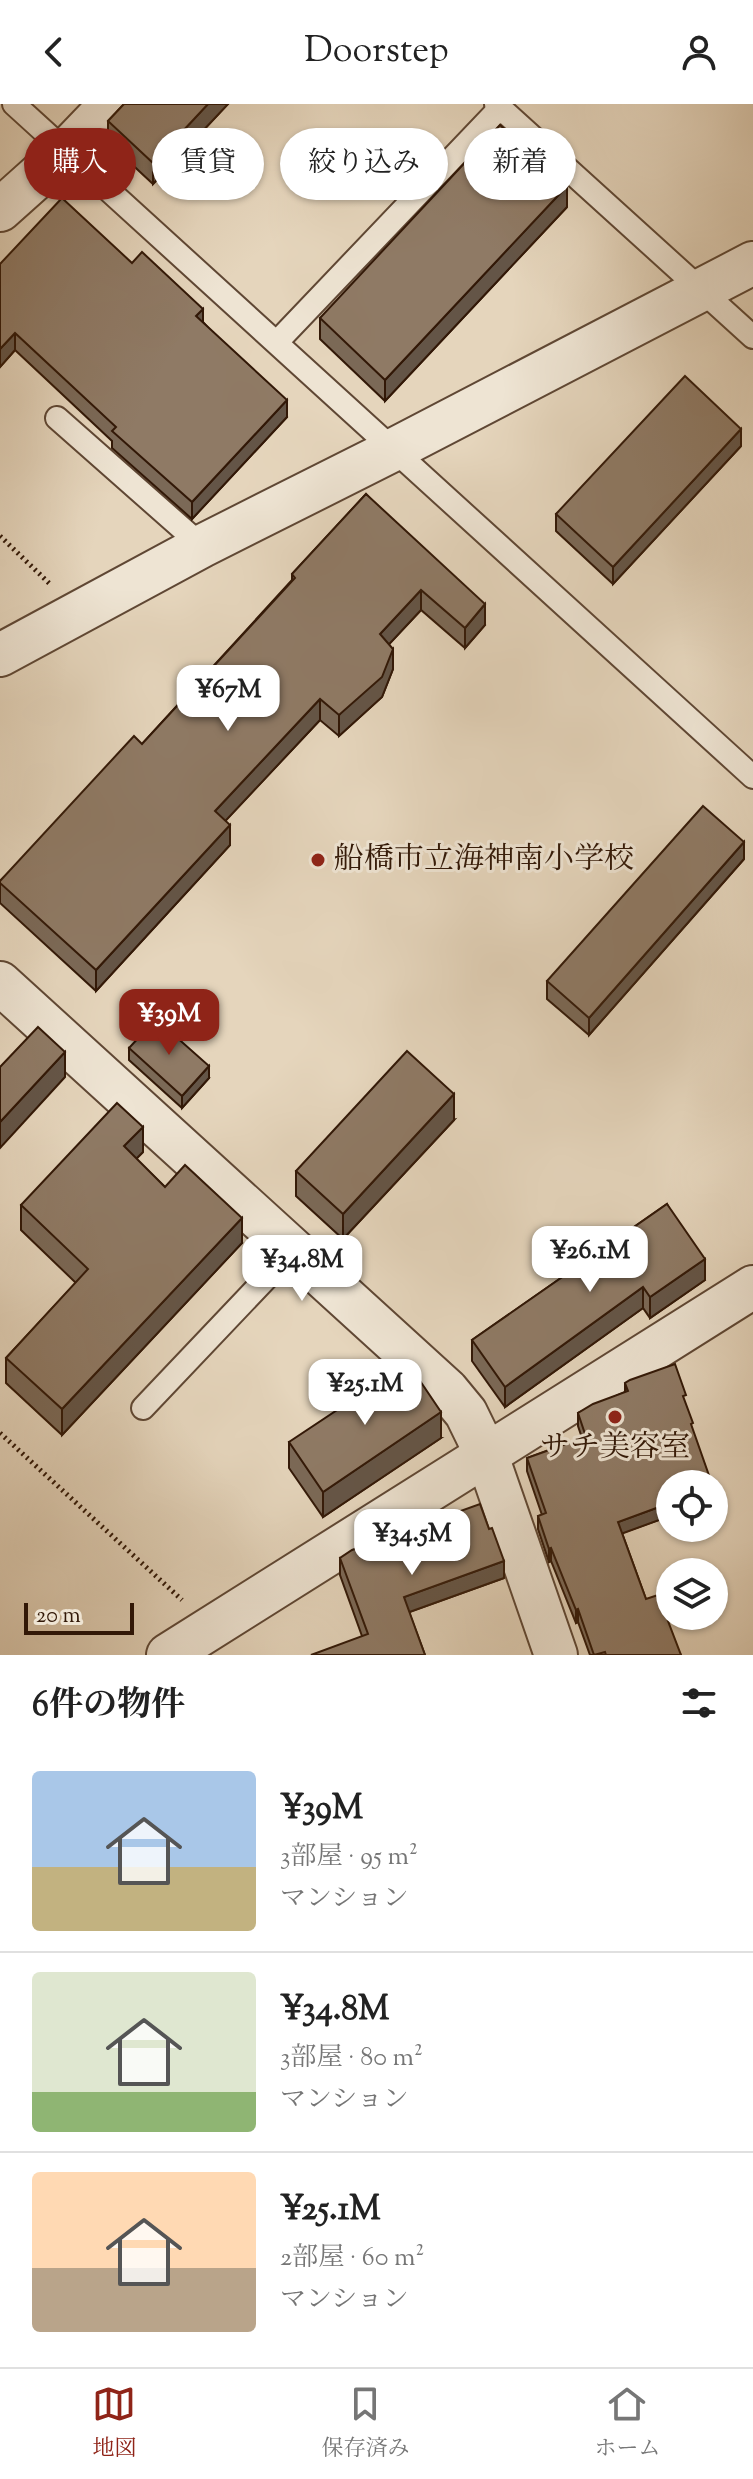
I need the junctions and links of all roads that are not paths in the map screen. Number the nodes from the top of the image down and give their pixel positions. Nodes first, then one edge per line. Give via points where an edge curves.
1 (14, 104) edge
2 (111, 104) edge
3 (498, 106) edge
4 (41, 128) edge
5 (88, 128) edge
6 (24, 189) edge
7 (120, 200) edge
8 (0, 210) edge
9 (753, 263) edge
10 (701, 290) junction
11 (753, 337) edge
12 (277, 342) junction
13 (57, 418) dead end
14 (395, 449) junction
15 (202, 546) junction
16 (0, 655) edge
17 (753, 777) edge
18 (0, 983) edge
19 (293, 1250) junction
20 (753, 1287) edge
21 (143, 1408) dead end
22 (487, 1456) junction
23 (181, 1647) edge
24 (556, 1655) edge

1 - 4 lane
2 - 5 street
3 - 10 lane
3 - 12 lane
6 - 8 street
7 - 12 lane
9 - 10 street
10 - 11 lane
10 - 14 street
12 - 14 lane
13 - 15 lane
14 - 15 street
14 - 17 lane
15 - 16 street
18 - 19 street
19 - 21 lane
19 - 22 street via 447,1390 466,1413
20 - 22 street
22 - 23 street
22 - 24 street

